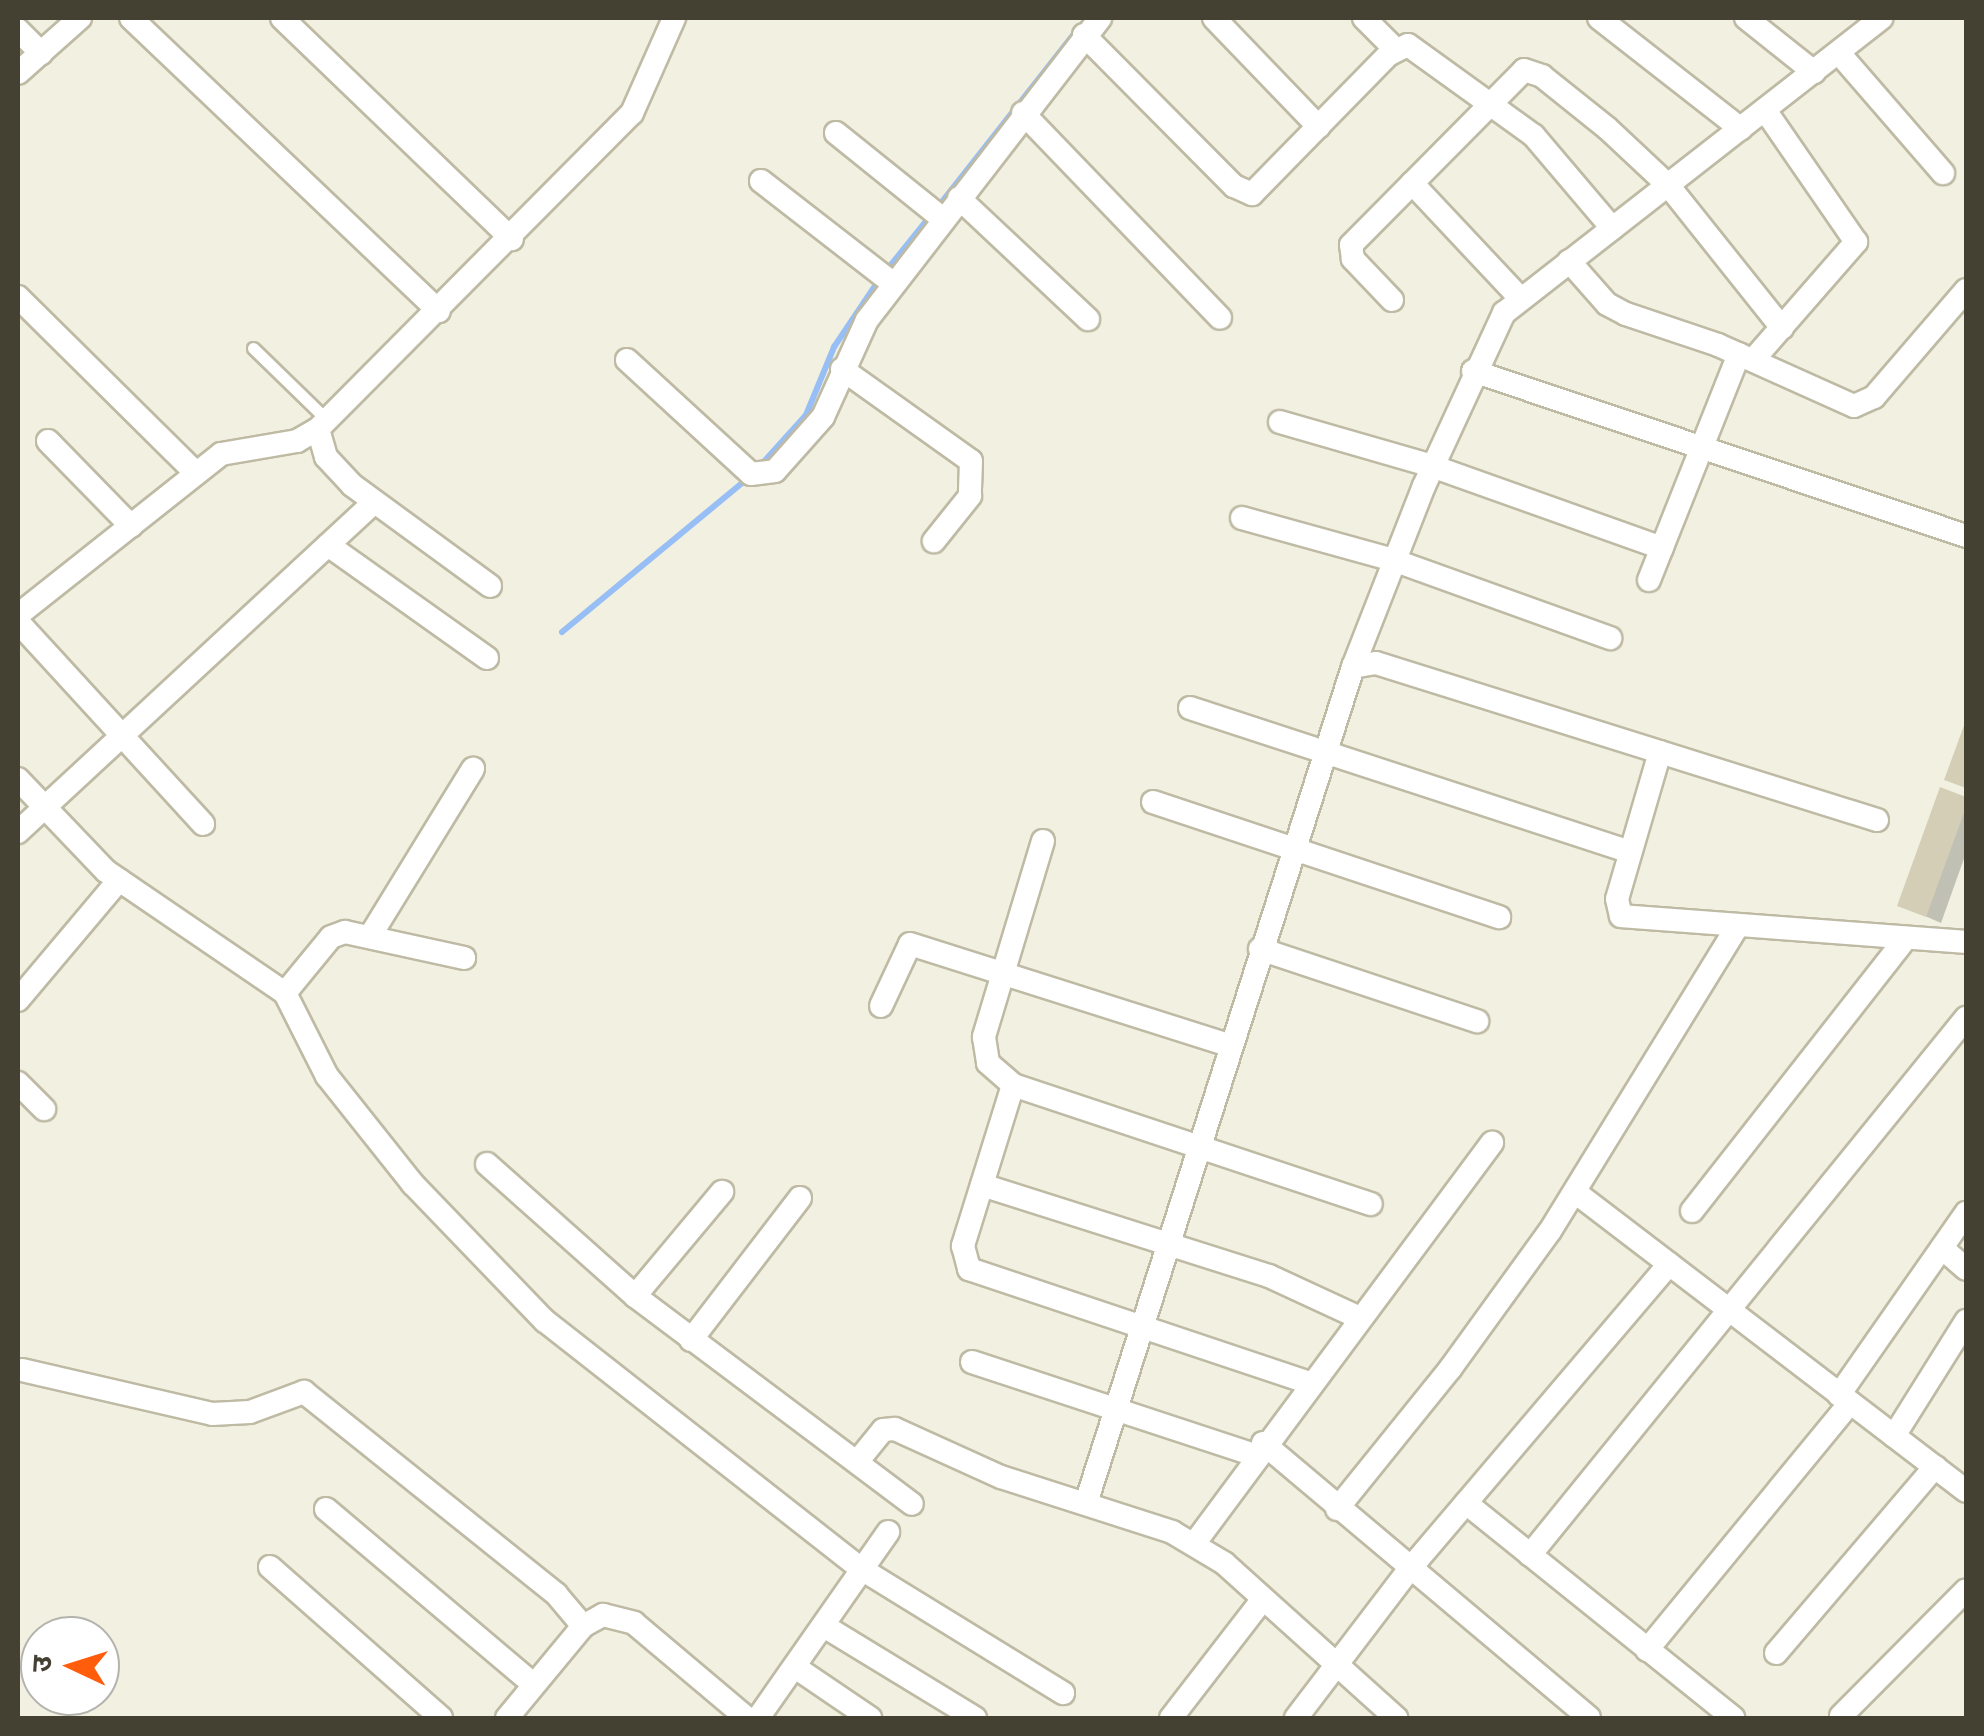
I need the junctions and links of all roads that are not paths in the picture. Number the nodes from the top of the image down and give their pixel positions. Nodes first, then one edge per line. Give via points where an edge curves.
1 (80, 18) edge
2 (131, 18) edge
3 (282, 18) edge
4 (674, 18) edge
5 (1214, 18) edge
6 (1364, 18) edge
7 (1598, 18) edge
8 (1746, 18) edge
9 (1882, 18) edge
10 (1092, 26) edge
11 (18, 30) edge
12 (1395, 49) junction
13 (40, 53) junction
14 (1839, 53) junction
15 (1814, 72) junction
16 (18, 73) edge
17 (1488, 102) junction
18 (1765, 110) junction
19 (1023, 113) junction
20 (1318, 127) junction
21 (1741, 129) junction
22 (836, 133) dead end
23 (1943, 173) dead end
24 (760, 180) dead end
25 (1412, 182) junction
26 (1668, 185) junction
27 (959, 198) junction
28 (943, 219) junction
29 (1612, 228) junction
30 (512, 239) junction
31 (1569, 262) junction
32 (894, 284) junction
33 (1966, 290) edge
34 (18, 297) edge
35 (1520, 297) junction
36 (1392, 300) dead end
37 (440, 311) junction
38 (1220, 318) dead end
39 (1088, 319) dead end
40 (1782, 328) junction
41 (253, 348) dead end
42 (1746, 357) junction
43 (627, 360) dead end
44 (842, 369) junction
45 (1474, 370) junction
46 (1280, 422) dead end
47 (322, 425) junction
48 (48, 441) dead end
49 (1700, 450) junction
50 (1432, 466) junction
51 (196, 473) junction
52 (374, 502) junction
53 (1242, 518) dead end
54 (131, 526) junction
55 (1966, 536) edge
56 (934, 541) dead end
57 (328, 545) junction
58 (1662, 548) junction
59 (1392, 560) junction
60 (1650, 580) dead end
61 (490, 586) dead end
62 (18, 619) edge
63 (1610, 638) dead end
64 (487, 658) dead end
65 (1353, 668) junction
66 (1190, 708) dead end
67 (121, 739) junction
68 (1321, 750) junction
69 (1660, 752) junction
70 (472, 769) dead end
71 (18, 779) edge
72 (1153, 802) dead end
73 (44, 807) junction
74 (1876, 820) dead end
75 (204, 824) dead end
76 (18, 832) edge
77 (1043, 842) dead end
78 (1291, 850) junction
79 (1630, 852) junction
80 (119, 880) junction
81 (1499, 918) dead end
82 (1737, 927) junction
83 (372, 933) junction
84 (1906, 938) junction
85 (1966, 942) edge
86 (1260, 949) junction
87 (464, 958) dead end
88 (1002, 971) junction
89 (285, 993) junction
90 (18, 1000) edge
91 (881, 1006) dead end
92 (1966, 1018) edge
93 (1477, 1020) dead end
94 (1230, 1045) junction
95 (18, 1083) edge
96 (1013, 1085) junction
97 (44, 1109) dead end
98 (1492, 1143) dead end
99 (1197, 1147) junction
100 (488, 1164) dead end
101 (982, 1184) junction
102 (722, 1192) dead end
103 (1575, 1192) junction
104 (800, 1198) dead end
105 (1371, 1204) dead end
106 (1692, 1212) dead end
107 (1966, 1213) edge
108 (1167, 1242) junction
109 (1942, 1248) junction
110 (1669, 1264) junction
111 (1966, 1269) edge
112 (636, 1296) junction
113 (1729, 1311) junction
114 (1360, 1318) junction
115 (1966, 1321) edge
116 (1141, 1324) junction
117 (691, 1340) junction
118 (972, 1362) dead end
119 (19, 1370) edge
120 (1309, 1382) junction
121 (1844, 1399) junction
122 (1116, 1406) junction
123 (1894, 1436) junction
124 (1260, 1449) junction
125 (857, 1462) junction
126 (1935, 1467) junction
127 (1966, 1490) edge
128 (1086, 1503) junction
129 (1466, 1503) junction
130 (912, 1504) dead end
131 (326, 1508) dead end
132 (1337, 1508) junction
133 (888, 1532) dead end
134 (1194, 1544) junction
135 (1530, 1555) junction
136 (270, 1567) dead end
137 (863, 1570) junction
138 (1408, 1572) junction
139 (1966, 1590) edge
140 (1263, 1599) junction
141 (582, 1626) junction
142 (824, 1626) junction
143 (1646, 1650) junction
144 (1776, 1653) dead end
145 (1335, 1665) junction
146 (794, 1666) junction
147 (534, 1686) junction
148 (1063, 1693) dead end
149 (1842, 1716) edge
150 (441, 1718) edge
151 (507, 1718) edge
152 (747, 1718) edge
153 (758, 1718) edge
154 (870, 1718) edge
155 (976, 1718) edge
156 (1171, 1718) edge
157 (1296, 1718) edge
158 (1396, 1718) edge
159 (1589, 1718) edge
160 (1733, 1718) edge

1 - 13 street
2 - 37 street
3 - 30 street
4 - 30 street via 632,113
5 - 20 street
6 - 12 street
7 - 21 street
8 - 15 street
9 - 14 street
10 - 19 street
10 - 20 street via 1245,192 1259,191
11 - 13 street
12 - 17 street via 1416,48
12 - 20 street
13 - 16 street
14 - 15 street
14 - 23 street
15 - 18 street
17 - 25 street
17 - 26 street via 1515,74 1532,72
17 - 29 street via 1544,146
18 - 21 street
18 - 40 street via 1855,236 1850,253
19 - 27 street
19 - 38 street
21 - 26 street
22 - 28 street
24 - 32 street
25 - 35 street
25 - 36 street via 1352,245 1353,258
26 - 29 street
26 - 40 street
27 - 28 street
27 - 39 street
28 - 32 street
29 - 31 street
30 - 37 street
31 - 35 street
31 - 42 street via 1607,304
32 - 44 street
33 - 42 street via 1863,403 1843,402
34 - 51 street
35 - 45 street via 1493,327
37 - 47 street
40 - 42 street
41 - 47 lane
42 - 49 street
43 - 44 street via 760,478 816,428
44 - 56 street via 971,461 970,496
45 - 49 street
45 - 50 street
46 - 50 street
47 - 51 street via 296,441 234,448
47 - 52 street via 333,467
48 - 54 street
49 - 55 street
49 - 58 street
50 - 58 street
50 - 59 street
51 - 54 street
52 - 57 street
52 - 61 street
53 - 59 street
54 - 62 street
57 - 64 street
57 - 67 street
58 - 60 street
59 - 63 street
59 - 65 street
62 - 67 street
65 - 68 street
65 - 69 street via 1376,663
66 - 68 street
67 - 73 street
67 - 75 street
68 - 78 street
68 - 79 street
69 - 74 street
69 - 79 street
70 - 83 street
71 - 73 street
72 - 78 street
73 - 76 street
73 - 80 street
77 - 88 street
78 - 81 street
78 - 86 street
79 - 82 street via 1617,899 1622,916
80 - 89 street
80 - 90 street
82 - 84 street
82 - 103 street
83 - 87 street
83 - 89 street via 331,937
84 - 85 street
84 - 106 street
86 - 93 street
86 - 94 street
88 - 91 street via 910,944
88 - 94 street
88 - 96 street via 984,1052
89 - 137 street via 316,1062 413,1184 503,1282
92 - 113 street
94 - 99 street
95 - 97 street
96 - 99 street
96 - 101 street
98 - 114 street
99 - 105 street
99 - 108 street
100 - 112 street
101 - 108 street
101 - 116 street via 963,1246 969,1269
102 - 112 street
103 - 110 street
103 - 132 street via 1450,1369
104 - 117 street
107 - 109 street
108 - 114 street via 1268,1276
108 - 116 street
109 - 111 street
109 - 121 street
110 - 113 street
110 - 129 street
112 - 117 street
113 - 121 street
113 - 135 street
114 - 120 street
115 - 123 street
116 - 120 street
116 - 122 street
117 - 125 street
118 - 122 street
119 - 141 street via 212,1414 250,1412 304,1392 556,1594
120 - 124 street
121 - 123 street
121 - 143 street
122 - 124 street
122 - 128 street
123 - 126 street
124 - 132 street
124 - 134 street
125 - 128 street via 883,1430 895,1428 1001,1476
125 - 130 street
126 - 127 street
126 - 144 street
128 - 134 street
129 - 135 street
129 - 138 street
131 - 147 street
132 - 138 street
133 - 137 street
134 - 140 street
135 - 143 street
136 - 150 street
137 - 142 street
137 - 148 street
138 - 145 street
138 - 159 street
139 - 149 street
140 - 145 street
140 - 156 street
141 - 147 street
141 - 152 street via 603,1615 634,1623
142 - 146 street
142 - 155 street
143 - 160 street
145 - 157 street
145 - 158 street
146 - 153 street
146 - 154 street
147 - 151 street

